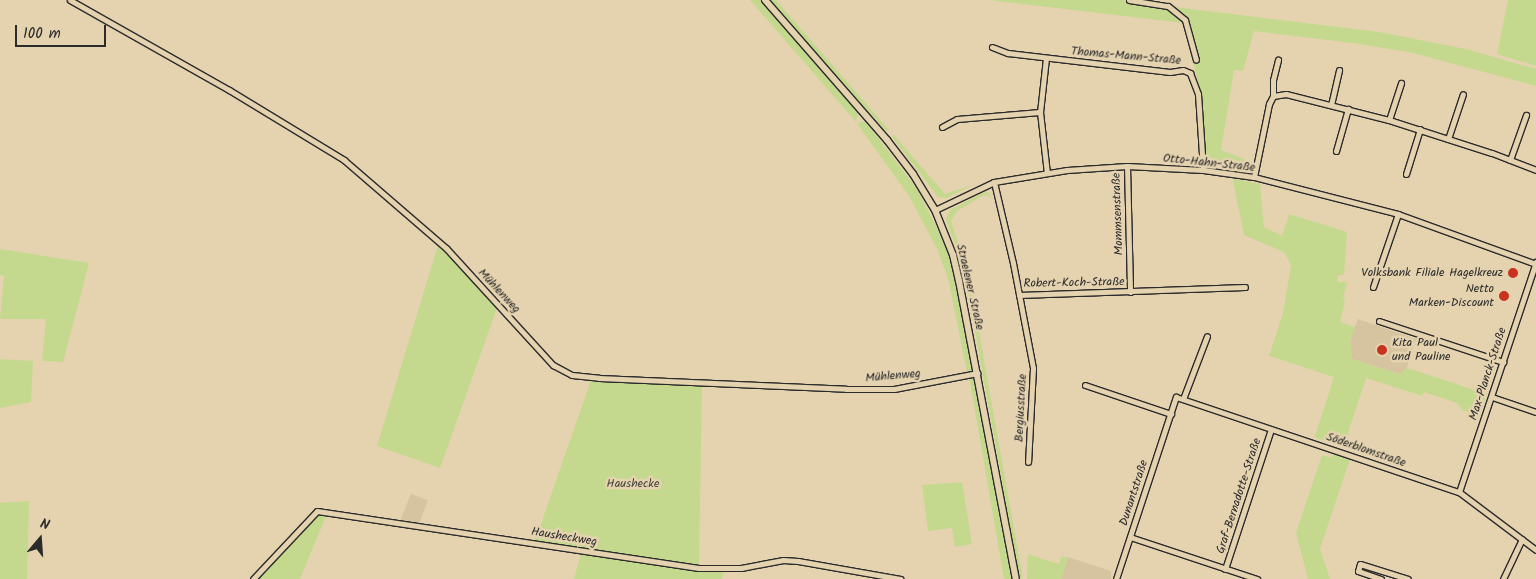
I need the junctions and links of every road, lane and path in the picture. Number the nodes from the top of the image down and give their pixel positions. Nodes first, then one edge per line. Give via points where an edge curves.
1 (70, 0) edge
2 (765, 0) edge
3 (1129, 0) edge
4 (992, 47) dead end
5 (1046, 58) junction
6 (1196, 60) dead end
7 (1278, 60) dead end
8 (1339, 70) dead end
9 (1401, 83) dead end
10 (1463, 94) dead end
11 (1273, 96) junction
12 (1331, 105) junction
13 (1348, 109) junction
14 (1040, 112) junction
15 (1526, 115) dead end
16 (1390, 120) junction
17 (942, 127) dead end
18 (1420, 130) junction
19 (1448, 139) junction
20 (1336, 151) dead end
21 (1510, 160) junction
22 (1127, 166) junction
23 (1203, 170) junction
24 (1536, 170) edge
25 (1047, 173) junction
26 (1406, 174) dead end
27 (1254, 177) junction
28 (994, 182) junction
29 (935, 210) junction
30 (1398, 214) junction
31 (1536, 263) edge
32 (1245, 287) dead end
33 (1373, 288) dead end
34 (1130, 292) junction
35 (1019, 295) junction
36 (1379, 321) dead end
37 (1207, 336) dead end
38 (1503, 362) junction
39 (977, 373) junction
40 (1086, 386) dead end
41 (1176, 397) joint
42 (1492, 397) junction
43 (1183, 399) junction
44 (1536, 412) edge
45 (1170, 414) junction
46 (1272, 429) junction
47 (1028, 462) dead end
48 (1459, 492) junction
49 (1130, 537) junction
50 (1522, 539) junction
51 (1536, 550) edge
52 (1225, 569) junction
53 (1404, 578) edge
54 (253, 579) edge
55 (900, 579) edge
56 (1016, 579) edge
57 (1116, 579) edge
58 (1257, 579) edge
59 (1381, 579) edge
60 (1503, 579) edge

1 - 39 street, Mühlenweg via 344,160 446,248 554,365 572,375 894,389
2 - 29 street, Straelener Straße via 887,140
3 - 6 street via 1168,6 1185,20
4 - 5 street, Thomas-Mann-Straße via 1008,53
5 - 14 street
5 - 23 street, Thomas-Mann-Straße via 1190,73 1198,94
7 - 11 street via 1272,80
8 - 12 street
9 - 16 street
10 - 19 street
11 - 12 street via 1286,94
11 - 27 street
12 - 13 street
13 - 16 street
13 - 20 street
14 - 17 street via 957,119
14 - 25 street
15 - 21 street
16 - 18 street
18 - 19 street
18 - 26 street
19 - 21 street
21 - 24 street
22 - 23 street, Otto-Hahn-Straße
22 - 25 street, Otto-Hahn-Straße
22 - 34 street, Mommsenstraße
23 - 27 street, Otto-Hahn-Straße
25 - 28 street, Otto-Hahn-Straße
27 - 30 street, Otto-Hahn-Straße
28 - 29 street, Otto-Hahn-Straße
28 - 35 street, Robert-Koch-Straße
29 - 39 street, Straelener Straße via 953,255
30 - 31 street, Otto-Hahn-Straße
30 - 33 street
31 - 38 street, Max-Planck-Straße
32 - 34 street, Robert-Koch-Straße
34 - 35 street, Robert-Koch-Straße
35 - 47 street, Bergiusstraße via 1033,368
36 - 38 street
37 - 43 street
38 - 42 street, Max-Planck-Straße
39 - 56 street, Straelener Straße
40 - 45 street
41 - 43 street, Söderblomstraße
41 - 45 street, Dunantstraße
42 - 44 street
42 - 48 street, Max-Planck-Straße
43 - 46 street, Söderblomstraße
45 - 49 street, Dunantstraße
46 - 48 street, Söderblomstraße
46 - 52 street, Graf-Bernadotte-Straße
48 - 50 street, Söderblomstraße
49 - 52 street, Graf-Bernadotte-Straße
49 - 57 street, Dunantstraße
50 - 51 street, Söderblomstraße
50 - 60 street
52 - 58 street, Graf-Bernadotte-Straße
53 - 59 street via 1360,564 1358,571
54 - 55 street, Hausheckweg via 317,511 699,568 741,568 783,560

